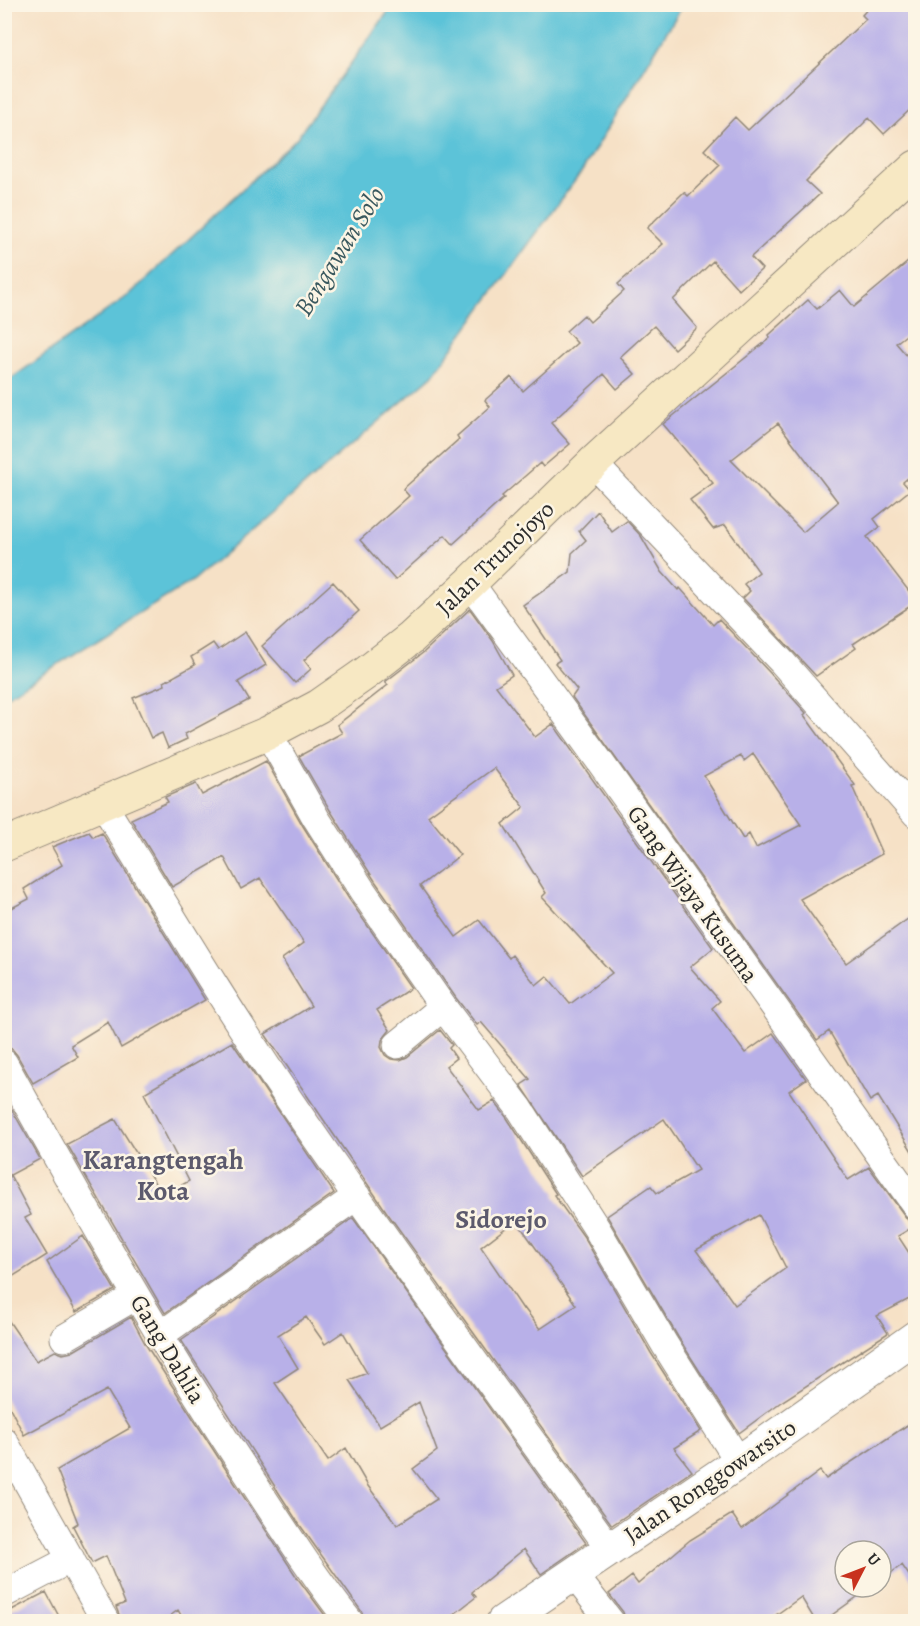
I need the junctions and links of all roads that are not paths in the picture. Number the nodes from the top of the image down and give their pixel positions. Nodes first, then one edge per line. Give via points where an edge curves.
1 (912, 177) edge
2 (593, 463) junction
3 (470, 583) junction
4 (268, 733) junction
5 (103, 804) junction
6 (915, 814) edge
7 (4, 845) edge
8 (443, 1007) junction
9 (397, 1045) dead end
10 (4, 1064) edge
11 (357, 1196) junction
12 (915, 1206) edge
13 (136, 1296) junction
14 (159, 1336) junction
15 (915, 1337) edge
16 (64, 1338) dead end
17 (4, 1441) edge
18 (739, 1462) junction
19 (610, 1550) junction
20 (71, 1559) junction
21 (574, 1575) junction
22 (4, 1594) edge
23 (106, 1622) edge
24 (350, 1622) edge
25 (503, 1622) edge
26 (611, 1622) edge

1 - 2 main road, Jalan Trunojoyo
2 - 3 main road, Jalan Trunojoyo
2 - 6 street via 782,662
3 - 4 main road, Jalan Trunojoyo via 366,673 319,706
3 - 12 street, Gang Wijaya Kusuma
4 - 5 main road, Jalan Trunojoyo
4 - 8 street via 316,818
5 - 7 main road, Jalan Trunojoyo
5 - 11 street via 207,973
8 - 9 street
8 - 18 street via 520,1109
10 - 13 street, Gang Dahlia
11 - 14 street
11 - 19 street
13 - 14 street, Gang Dahlia
13 - 16 street
14 - 24 street, Gang Dahlia via 302,1557
15 - 18 street, Jalan Ronggowarsito
17 - 20 street
18 - 19 street, Jalan Ronggowarsito
19 - 21 street, Jalan Ronggowarsito
20 - 22 street
20 - 23 street
21 - 25 street, Jalan Ronggowarsito
21 - 26 street

